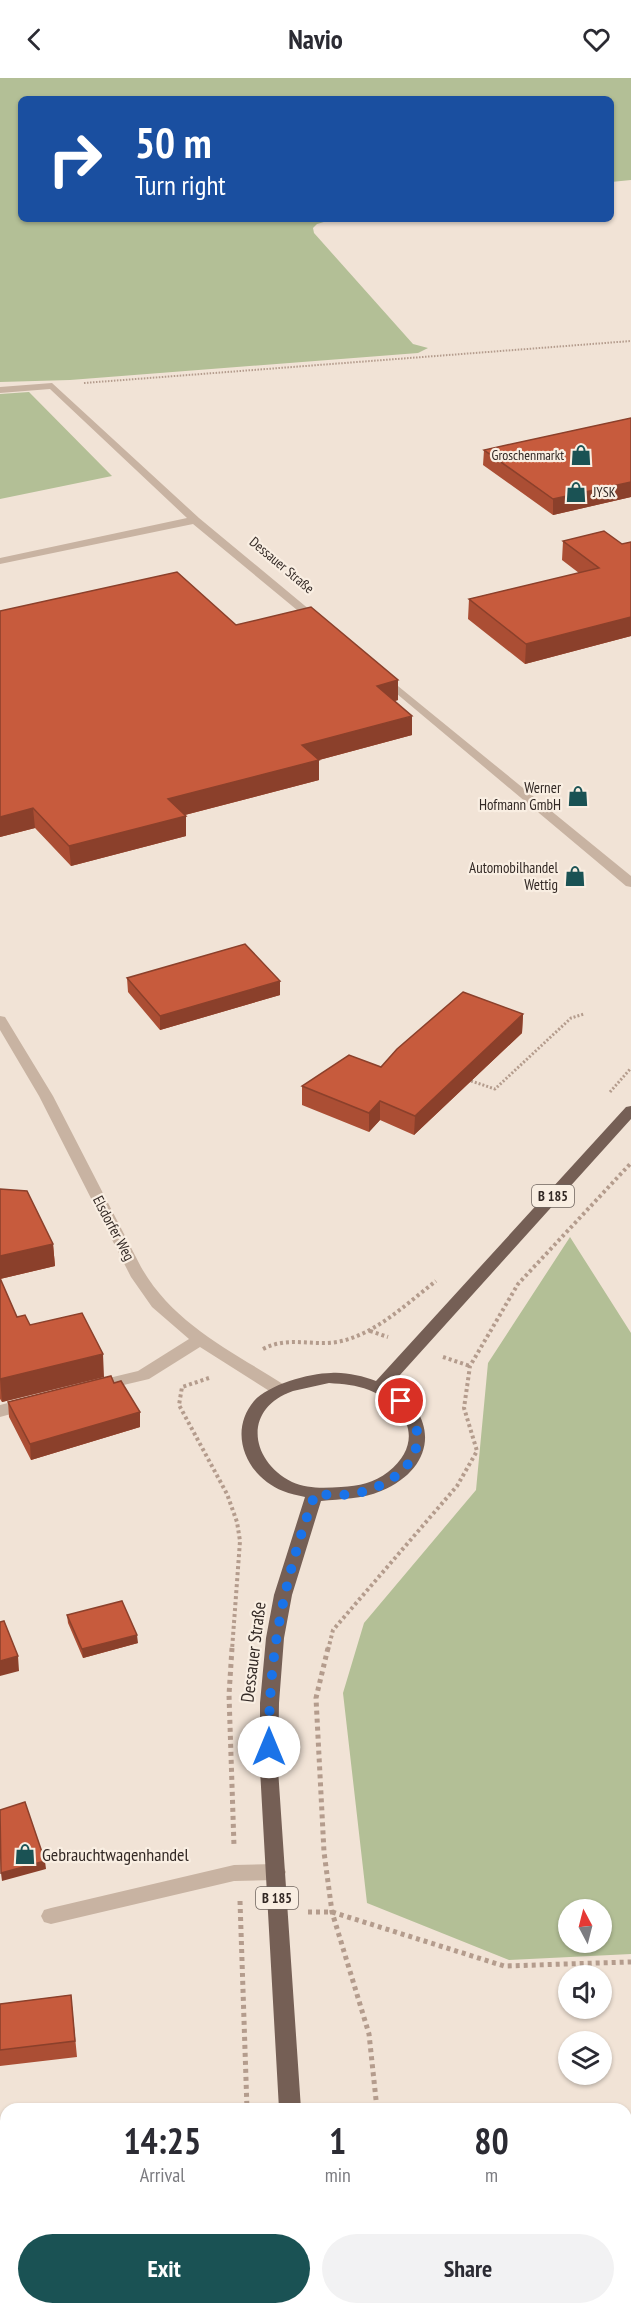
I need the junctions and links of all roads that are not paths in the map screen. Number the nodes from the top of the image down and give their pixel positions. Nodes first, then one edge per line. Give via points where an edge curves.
1 (0, 390) edge
2 (195, 519) junction
3 (0, 561) edge
4 (327, 630) edge
5 (373, 668) edge
6 (631, 883) edge
7 (0, 1020) edge
8 (631, 1110) edge
9 (200, 1340) junction
10 (379, 1388) junction
11 (280, 1390) junction
12 (77, 1391) edge
13 (44, 1400) edge
14 (0, 1411) edge
15 (315, 1494) junction
16 (276, 1872) junction
17 (51, 1916) dead end
18 (290, 2103) edge

1 - 2 street, Dessauer Straße via 51,386
2 - 3 street
2 - 4 street, Dessauer Straße
5 - 6 street
7 - 9 street, Elsdorfer Weg via 41,1084 140,1276 156,1301
8 - 10 main road, B 185
9 - 11 street, Elsdorfer Weg
9 - 12 street via 143,1375
10 - 11 main road via 329,1378
10 - 15 main road via 401,1401 415,1420 416,1450 409,1464 379,1486 337,1495
11 - 15 main road via 256,1410 249,1422 249,1449 255,1462 279,1483
13 - 14 street
15 - 16 main road, Dessauer Straße / B 185 via 283,1594 272,1656 269,1769
16 - 17 street via 224,1875
16 - 18 main road, Dessauer Straße / B 185

